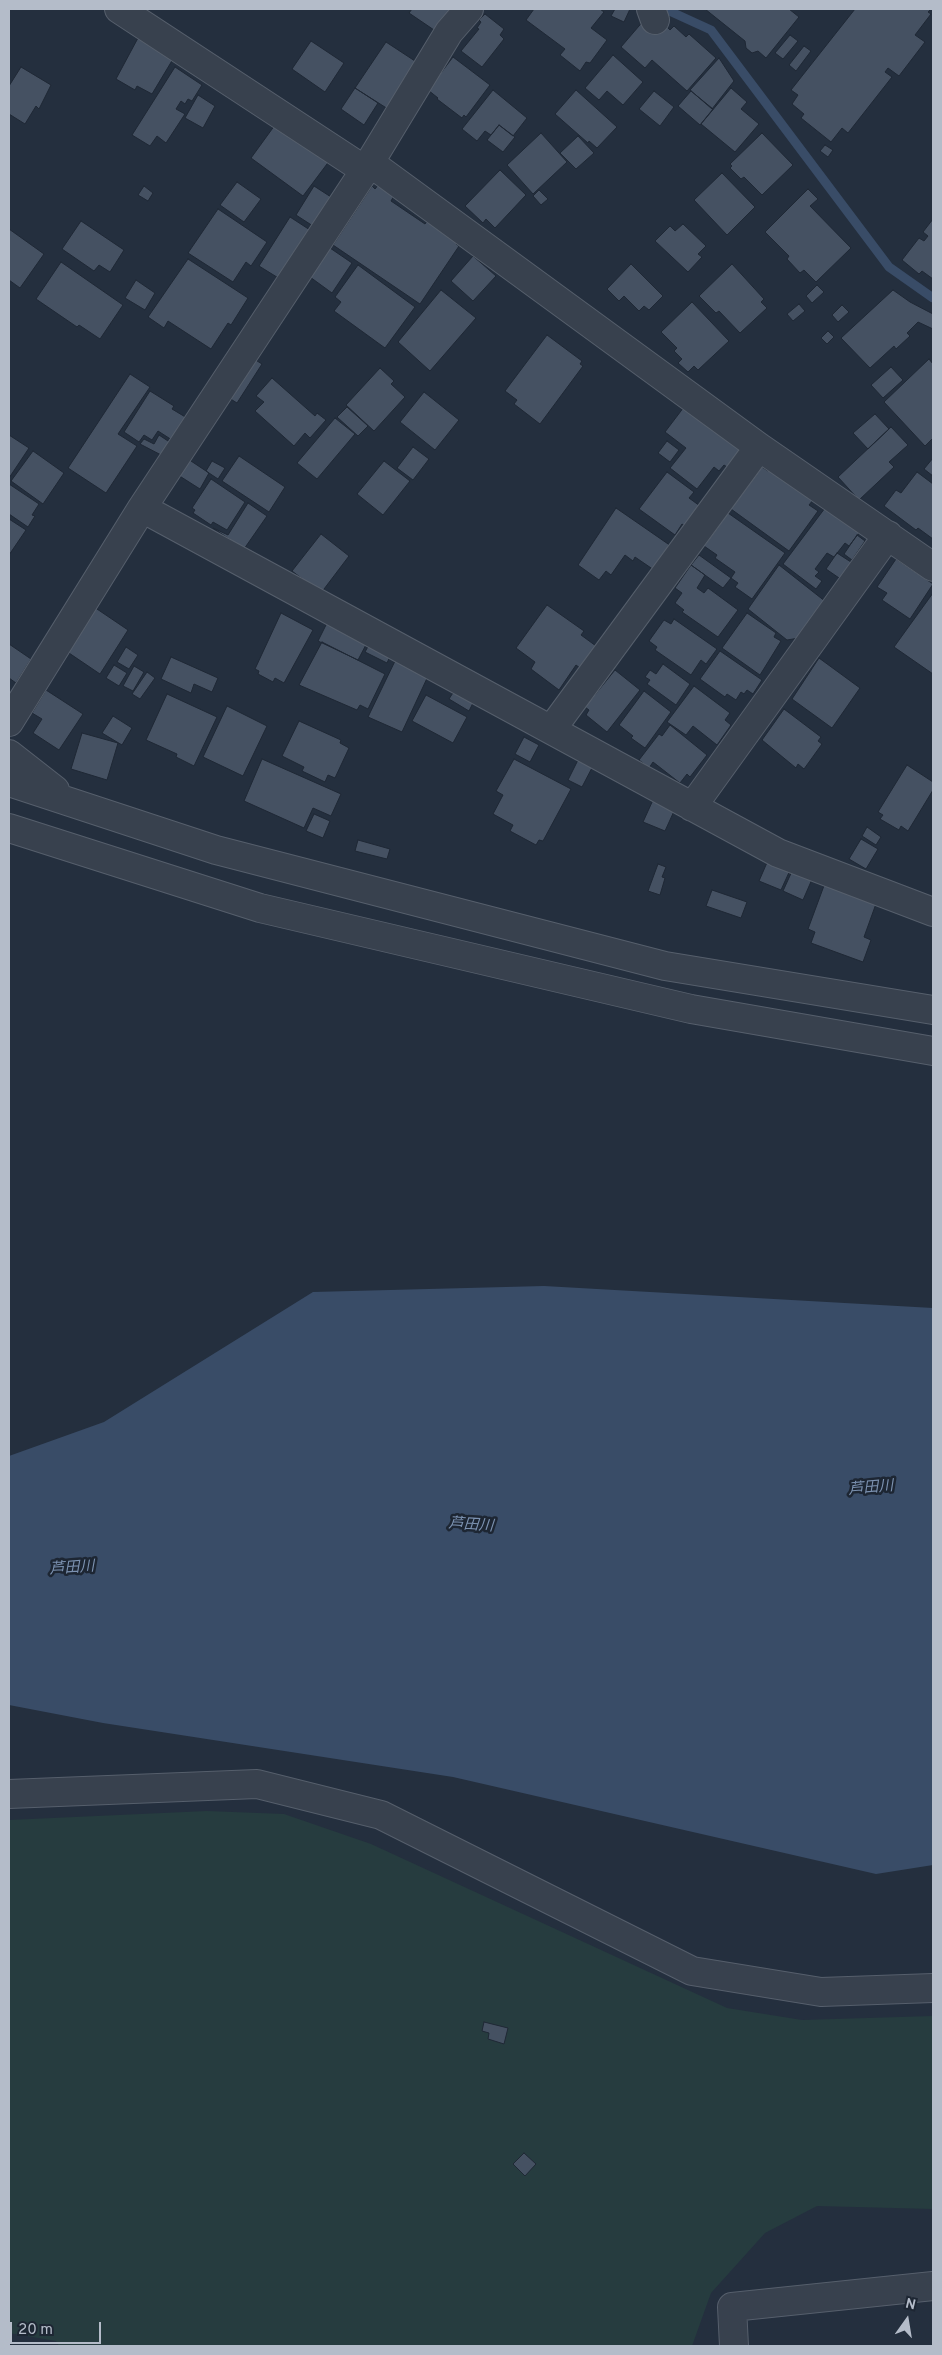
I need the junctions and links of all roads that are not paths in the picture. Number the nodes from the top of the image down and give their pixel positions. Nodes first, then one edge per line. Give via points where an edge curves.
1 (119, 9) edge
2 (469, 9) edge
3 (366, 167) junction
4 (760, 447) junction
5 (142, 508) junction
6 (888, 535) junction
7 (933, 567) edge
8 (9, 722) edge
9 (551, 730) junction
10 (9, 754) edge
11 (9, 782) edge
12 (70, 801) junction
13 (692, 806) junction
14 (9, 828) edge
15 (933, 912) edge
16 (933, 1010) edge
17 (933, 1051) edge
18 (9, 1794) edge
19 (933, 1988) edge
20 (933, 2286) edge
21 (734, 2346) edge

1 - 3 street via 357,165
2 - 3 street via 449,32
3 - 4 street via 380,170
3 - 5 street
4 - 6 street
4 - 9 street
5 - 8 street
5 - 9 street
6 - 7 street
6 - 13 street
9 - 13 street
10 - 12 street
11 - 12 street
12 - 16 street via 216,850 664,966
13 - 15 street via 778,853
14 - 17 street via 260,908 692,1009
18 - 19 street via 257,1784 382,1816 692,1971 821,1992
20 - 21 street via 732,2307

